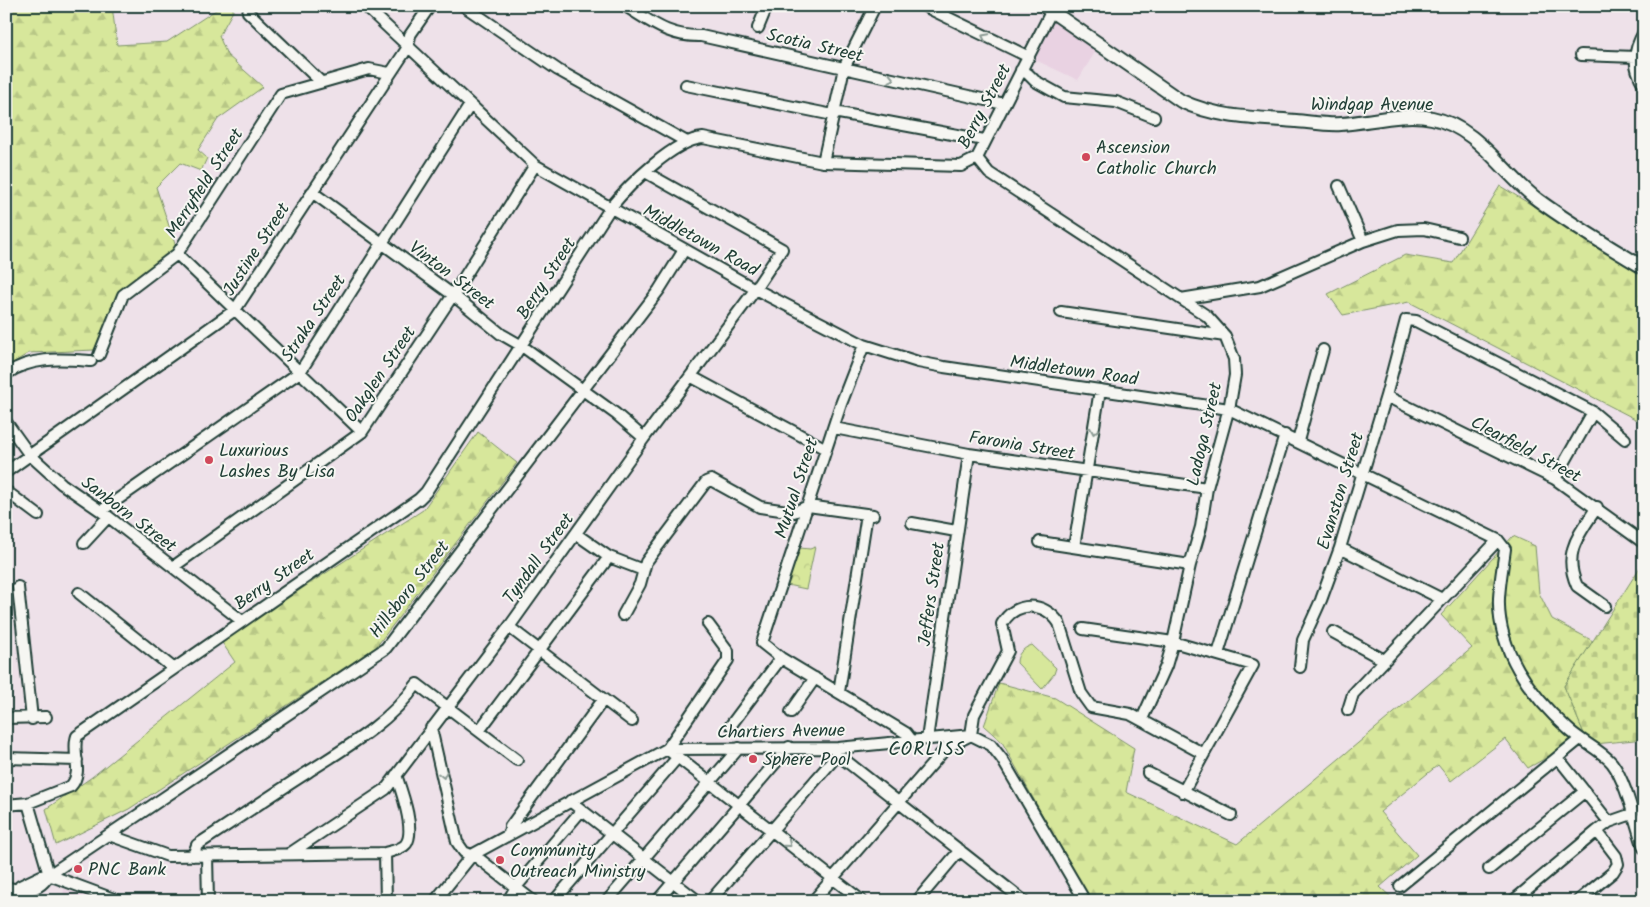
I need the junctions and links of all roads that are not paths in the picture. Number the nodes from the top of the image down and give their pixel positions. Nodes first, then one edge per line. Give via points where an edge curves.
1 (365, 6) edge
2 (430, 6) edge
3 (464, 6) edge
4 (625, 6) edge
5 (767, 6) edge
6 (875, 6) edge
7 (924, 6) edge
8 (1050, 8) edge
9 (248, 12) dead end
10 (758, 28) dead end
11 (1644, 32) edge
12 (408, 47) junction
13 (1581, 55) dead end
14 (1029, 57) junction
15 (1636, 58) junction
16 (844, 68) junction
17 (1021, 70) junction
18 (389, 73) junction
19 (321, 82) junction
20 (686, 85) dead end
21 (1644, 85) edge
22 (1004, 104) junction
23 (470, 105) junction
24 (833, 115) junction
25 (1154, 117) dead end
26 (984, 140) junction
27 (687, 142) junction
28 (976, 158) junction
29 (823, 162) junction
30 (534, 165) junction
31 (644, 172) junction
32 (1339, 186) dead end
33 (312, 192) junction
34 (611, 207) junction
35 (1459, 237) dead end
36 (1363, 241) junction
37 (382, 243) junction
38 (684, 250) junction
39 (177, 254) junction
40 (1644, 268) edge
41 (755, 289) junction
42 (453, 295) junction
43 (1181, 300) junction
44 (236, 310) junction
45 (1061, 312) dead end
46 (1225, 336) junction
47 (864, 344) junction
48 (522, 346) junction
49 (1323, 350) dead end
50 (300, 372) junction
51 (6, 374) edge
52 (692, 377) junction
53 (582, 390) junction
54 (1100, 390) junction
55 (1386, 396) junction
56 (1229, 409) junction
57 (1593, 412) junction
58 (6, 422) edge
59 (834, 428) junction
60 (362, 432) junction
61 (1285, 434) junction
62 (644, 438) junction
63 (1625, 439) dead end
64 (1298, 441) junction
65 (826, 449) junction
66 (29, 454) junction
67 (969, 454) junction
68 (1088, 471) junction
69 (6, 472) edge
70 (1363, 473) junction
71 (1555, 479) junction
72 (1207, 488) junction
73 (8, 493) edge
74 (808, 506) junction
75 (1597, 507) junction
76 (104, 514) junction
77 (38, 515) dead end
78 (912, 523) dead end
79 (956, 531) junction
80 (576, 534) junction
81 (1498, 540) junction
82 (1040, 542) dead end
83 (84, 543) dead end
84 (1644, 543) edge
85 (1074, 547) junction
86 (1340, 548) junction
87 (609, 558) junction
88 (1190, 565) junction
89 (174, 567) junction
90 (643, 570) junction
91 (18, 587) dead end
92 (79, 593) dead end
93 (1442, 599) junction
94 (1605, 606) dead end
95 (623, 615) dead end
96 (242, 621) junction
97 (708, 624) dead end
98 (509, 627) junction
99 (1083, 629) dead end
100 (1333, 632) dead end
101 (1173, 642) junction
102 (542, 651) junction
103 (1218, 654) junction
104 (781, 658) junction
105 (1384, 660) junction
106 (173, 668) junction
107 (1300, 668) dead end
108 (815, 678) junction
109 (840, 692) junction
110 (603, 700) junction
111 (447, 707) junction
112 (1348, 710) dead end
113 (791, 712) dead end
114 (46, 717) dead end
115 (6, 718) edge
116 (32, 719) junction
117 (1142, 719) junction
118 (632, 721) dead end
119 (732, 725) dead end
120 (431, 728) junction
121 (479, 732) junction
122 (971, 735) junction
123 (927, 739) junction
124 (1580, 739) junction
125 (913, 742) junction
126 (789, 747) junction
127 (739, 748) junction
128 (838, 748) junction
129 (667, 749) junction
130 (1204, 754) junction
131 (678, 757) junction
132 (6, 758) edge
133 (1558, 758) junction
134 (77, 760) junction
135 (517, 760) dead end
136 (1148, 773) dead end
137 (396, 775) junction
138 (709, 782) junction
139 (1183, 792) junction
140 (1584, 792) junction
141 (570, 801) junction
142 (899, 802) junction
143 (28, 803) junction
144 (6, 805) edge
145 (740, 806) junction
146 (582, 810) junction
147 (1632, 814) junction
148 (1231, 815) dead end
149 (1609, 822) junction
150 (771, 830) junction
151 (1597, 831) junction
152 (509, 834) junction
153 (612, 834) junction
154 (109, 835) junction
155 (1644, 848) edge
156 (960, 850) junction
157 (289, 854) junction
158 (385, 854) junction
159 (472, 855) junction
160 (193, 856) junction
161 (207, 856) junction
162 (644, 859) junction
163 (1489, 869) dead end
164 (49, 875) junction
165 (833, 878) junction
166 (674, 882) junction
167 (1400, 886) dead end
168 (6, 887) edge
169 (516, 887) junction
170 (16, 896) edge
171 (119, 901) edge
172 (208, 901) edge
173 (386, 901) edge
174 (435, 901) edge
175 (508, 901) edge
176 (533, 901) edge
177 (554, 901) edge
178 (607, 901) edge
179 (657, 901) edge
180 (698, 901) edge
181 (710, 901) edge
182 (813, 901) edge
183 (862, 901) edge
184 (917, 901) edge
185 (1024, 901) edge
186 (1085, 901) edge
187 (1513, 901) edge
188 (1578, 901) edge

1 - 12 street, Middletown Road
2 - 12 street, Justine Street via 410,34
3 - 27 street via 558,70
4 - 16 street, Scotia Street via 682,37 701,36
5 - 10 street
6 - 16 street
14 -> 7 street
8 - 14 street, Berry Street
8 - 40 main road, Windgap Avenue via 1181,100 1205,111 1338,125 1408,117 1431,118 1450,124 1480,145 1537,199
9 - 19 street
11 - 15 street via 1635,47
12 - 18 street, Justine Street
12 - 23 street, Middletown Road
13 - 15 street
14 - 17 street, Berry Street
15 - 21 street via 1636,72
16 -> 22 street, Scotia Street
16 - 24 street
17 - 22 street, Berry Street
17 - 25 street via 1035,82 1064,97 1116,102
18 - 19 street via 369,69
18 - 33 street, Justine Street
19 - 39 street, Merryfield Street via 281,94
20 - 24 street
22 - 26 street, Berry Street
23 - 30 street, Middletown Road
23 - 37 street, Straka Street
24 - 26 street via 840,113
24 - 29 street
26 - 28 street, Berry Street
27 - 29 street, Berry Street via 696,138 711,139
27 - 31 street, Berry Street
28 - 29 street, Berry Street via 961,166
28 - 43 street, Ladoga Street via 989,173
30 - 34 street, Middletown Road
30 - 42 street, Oakglen Street
31 - 34 street, Berry Street via 629,184
31 - 41 street, Tyndall Street via 782,249
32 - 36 street
33 - 37 street, Vinton Street
33 - 44 street, Justine Street
34 - 38 street, Middletown Road
34 - 48 street, Berry Street
35 - 36 street via 1416,229 1398,230
36 - 43 street via 1260,286
37 - 42 street, Vinton Street
37 - 50 street, Straka Street
38 - 41 street, Middletown Road
38 - 53 street, Hillsboro Street via 659,290
39 - 44 street
39 - 51 street, Merryfield Street via 123,296 95,358 31,362
41 - 47 street, Middletown Road
41 - 52 street, Tyndall Street
42 - 48 street, Vinton Street via 500,334
42 - 60 street, Oakglen Street
43 - 46 street, Ladoga Street via 1216,324
44 - 50 street
44 - 66 street, Justine Street
45 - 46 street
46 - 56 street, Ladoga Street via 1234,359
47 - 54 street, Middletown Road via 918,362
47 - 59 street, Mutual Street
48 - 53 street, Vinton Street
48 - 96 street, Berry Street via 419,499
49 - 64 street
50 - 60 street
50 - 76 street, Straka Street
52 - 62 street, Tyndall Street
52 - 65 street
53 - 62 street, Vinton Street
53 - 154 street, Hillsboro Street via 386,648
54 - 56 street, Middletown Road
54 -> 68 street
55 - 57 street, Evanston Street via 1406,320 1416,321
55 - 70 street, Evanston Street
55 - 71 street, Clearfield Street
56 - 61 street, Middletown Road
56 - 72 street, Ladoga Street
57 - 63 street
57 - 71 street
58 - 66 street, Sanborn Street
59 - 65 street, Mutual Street
59 - 67 street, Faronia Street
60 - 89 street, Oakglen Street
61 - 64 street, Middletown Road
61 - 103 street
62 - 80 street, Tyndall Street
64 - 70 street, Middletown Road
65 - 74 street, Mutual Street
66 - 69 street, Justine Street
66 - 76 street, Sanborn Street via 62,484
67 - 68 street, Faronia Street
67 - 79 street, Jeffers Street
68 - 72 street, Faronia Street
68 - 85 street
70 - 81 street, Middletown Road
70 - 86 street, Evanston Street
71 - 75 street, Clearfield Street
72 - 88 street, Ladoga Street via 1201,527
73 - 77 street
74 - 90 street via 794,512 760,507 711,480 670,527
74 - 104 street, Mutual Street via 762,643
74 - 109 street via 870,515
75 - 84 street, Clearfield Street
75 - 94 street via 1572,546 1570,562 1577,586
76 - 83 street, Straka Street
76 - 89 street, Sanborn Street
78 - 79 street
79 - 123 street, Jeffers Street
80 - 87 street
80 - 98 street, Tyndall Street
81 - 93 street
81 - 124 street via 1505,549 1499,598 1502,628 1515,666 1553,715
82 - 85 street
85 - 88 street
86 - 93 street
86 - 107 street, Evanston Street via 1302,640
87 - 90 street
87 - 102 street
88 - 101 street, Ladoga Street
89 - 96 street, Sanborn Street
90 - 95 street via 639,587
91 - 116 street
92 - 106 street
93 - 105 street
96 - 106 street, Berry Street
97 - 129 street via 728,651 728,660
98 - 102 street
98 - 111 street, Tyndall Street
99 - 101 street
100 - 105 street
101 - 103 street
101 - 117 street, Ladoga Street
102 - 110 street
102 - 121 street
103 - 130 street via 1253,665
104 - 108 street
104 - 119 street
105 - 112 street via 1353,694
106 - 134 street, Berry Street via 77,736
108 - 109 street
108 - 113 street
109 - 125 street via 906,733
110 - 118 street
110 - 152 street via 510,827
111 - 120 street, Tyndall Street
111 - 121 street
111 - 160 street via 417,684 402,703 347,748 197,846
114 - 116 street
115 - 116 street
117 - 122 street via 1099,710 1086,702 1059,623 1053,614 1034,606 1008,614 1002,624 1008,651 984,692 974,715
117 - 130 street
120 - 137 street, Tyndall Street
120 -> 159 street via 457,842 464,852
121 - 135 street
122 - 123 street, Chartiers Avenue
122 - 142 street via 947,747
122 - 186 street via 991,745 1002,759
123 - 125 street, Chartiers Avenue
124 - 133 street
124 - 147 street via 1612,764
125 - 128 street, Chartiers Avenue
126 - 127 street, Chartiers Avenue
126 - 128 street, Chartiers Avenue
126 - 145 street
127 - 129 street, Chartiers Avenue
127 - 138 street
128 - 142 street via 841,757
128 - 150 street via 834,759
129 - 131 street
129 - 141 street, Chartiers Avenue
130 - 139 street
131 - 138 street
131 - 153 street
132 - 134 street
133 - 140 street
133 - 167 street
134 - 143 street via 78,774 71,786
136 - 139 street
137 - 157 street, Tyndall Street via 386,789
137 - 158 street via 409,824 409,840 405,846
138 - 145 street
138 - 162 street
139 - 148 street
140 - 149 street
140 - 163 street
141 - 146 street
141 - 152 street, Chartiers Avenue
142 - 156 street
142 - 165 street
143 - 144 street
143 - 164 street
145 - 150 street
145 - 166 street
146 - 153 street
146 - 169 street
147 - 149 street
147 - 155 street
149 - 151 street
150 -> 165 street
150 - 181 street
151 - 187 street
151 - 188 street via 1616,856 1618,864
152 - 159 street, Chartiers Avenue
153 - 162 street
153 - 177 street
154 - 160 street via 168,856
154 - 164 street, Hillsboro Street
156 - 184 street
156 - 185 street
157 - 158 street
157 - 161 street
158 - 173 street
159 - 169 street
159 - 174 street, Chartiers Avenue
160 - 161 street
161 - 172 street
162 - 166 street
162 - 178 street
164 - 170 street, Hillsboro Street via 26,882
164 - 171 street
165 - 182 street
165 - 183 street
166 - 179 street
166 - 180 street
168 - 170 street, Hillsboro Street
169 - 175 street
169 - 176 street

